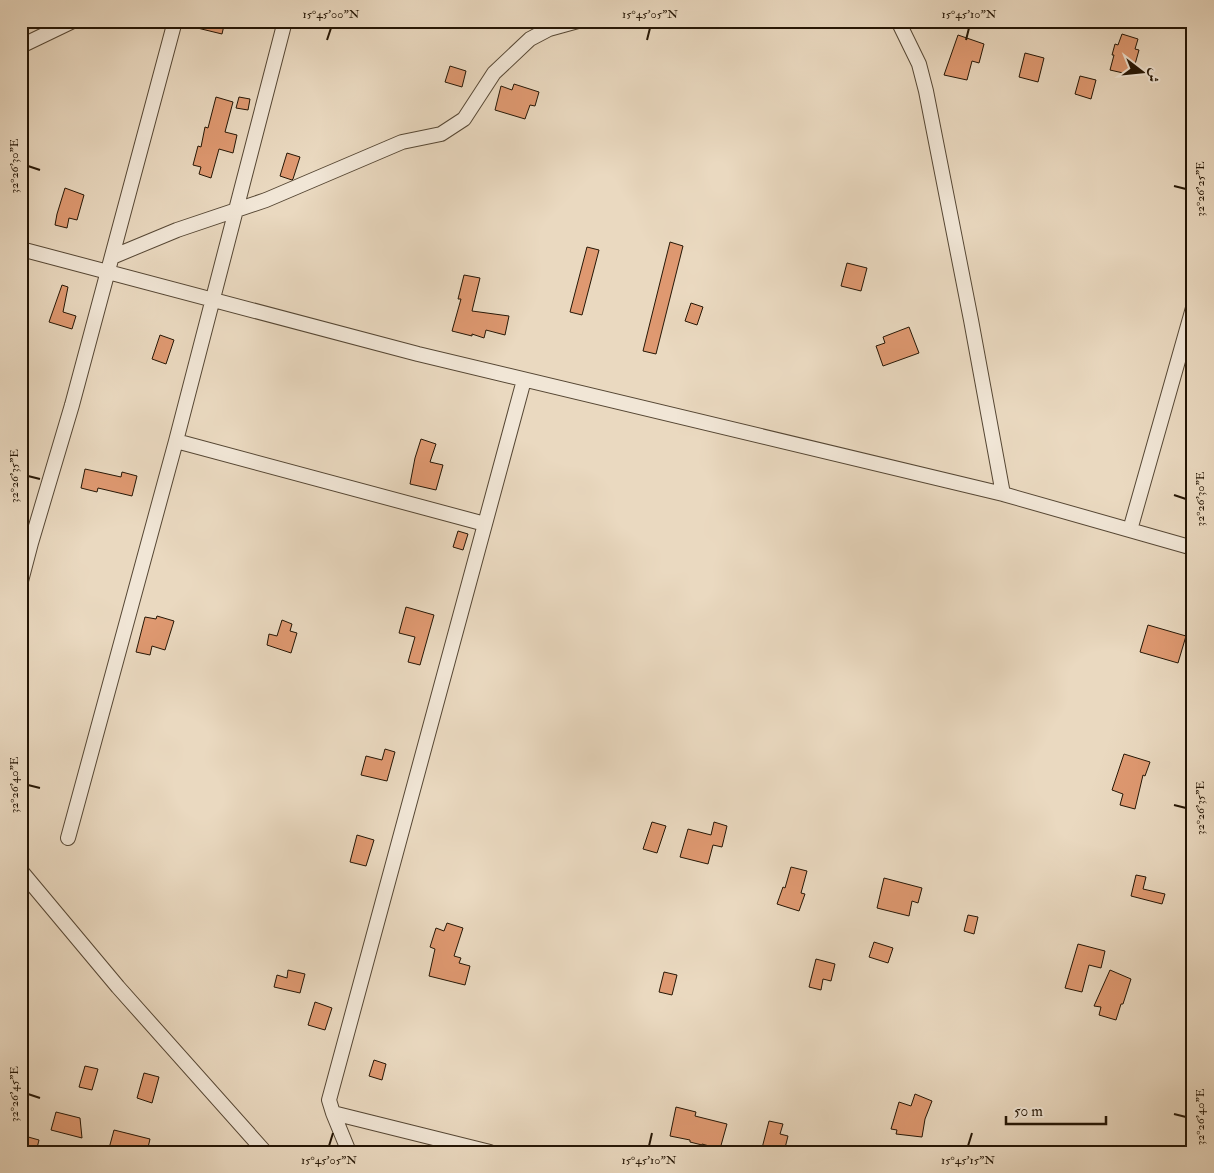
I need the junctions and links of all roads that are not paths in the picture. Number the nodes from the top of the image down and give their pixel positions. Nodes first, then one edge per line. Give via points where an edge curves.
1 (73, 21) edge
2 (175, 21) edge
3 (285, 21) edge
4 (578, 21) edge
5 (898, 21) edge
6 (21, 46) edge
7 (236, 210) junction
8 (21, 249) edge
9 (112, 257) junction
10 (108, 272) junction
11 (212, 300) junction
12 (1193, 308) edge
13 (524, 380) junction
14 (176, 441) junction
15 (1003, 494) junction
16 (485, 524) junction
17 (1130, 530) junction
18 (1193, 548) edge
19 (21, 581) edge
20 (68, 838) dead end
21 (21, 870) edge
22 (333, 1113) junction
23 (265, 1152) edge
24 (349, 1152) edge
25 (490, 1152) edge

1 - 6 street
2 - 9 street
3 - 7 street
4 - 7 street via 549,29 530,39 494,73 464,119 441,134 402,142
5 - 15 street via 919,64 926,91
7 - 9 street
7 - 11 street
8 - 10 street
9 - 10 street
10 - 11 street
10 - 19 street
11 - 13 street
11 - 14 street
12 - 17 street
13 - 15 street
13 - 16 street
14 - 16 street
14 - 20 street
15 - 17 street
16 - 22 street via 329,1100
17 - 18 street
21 - 23 street via 118,987
22 - 24 street
22 - 25 street

